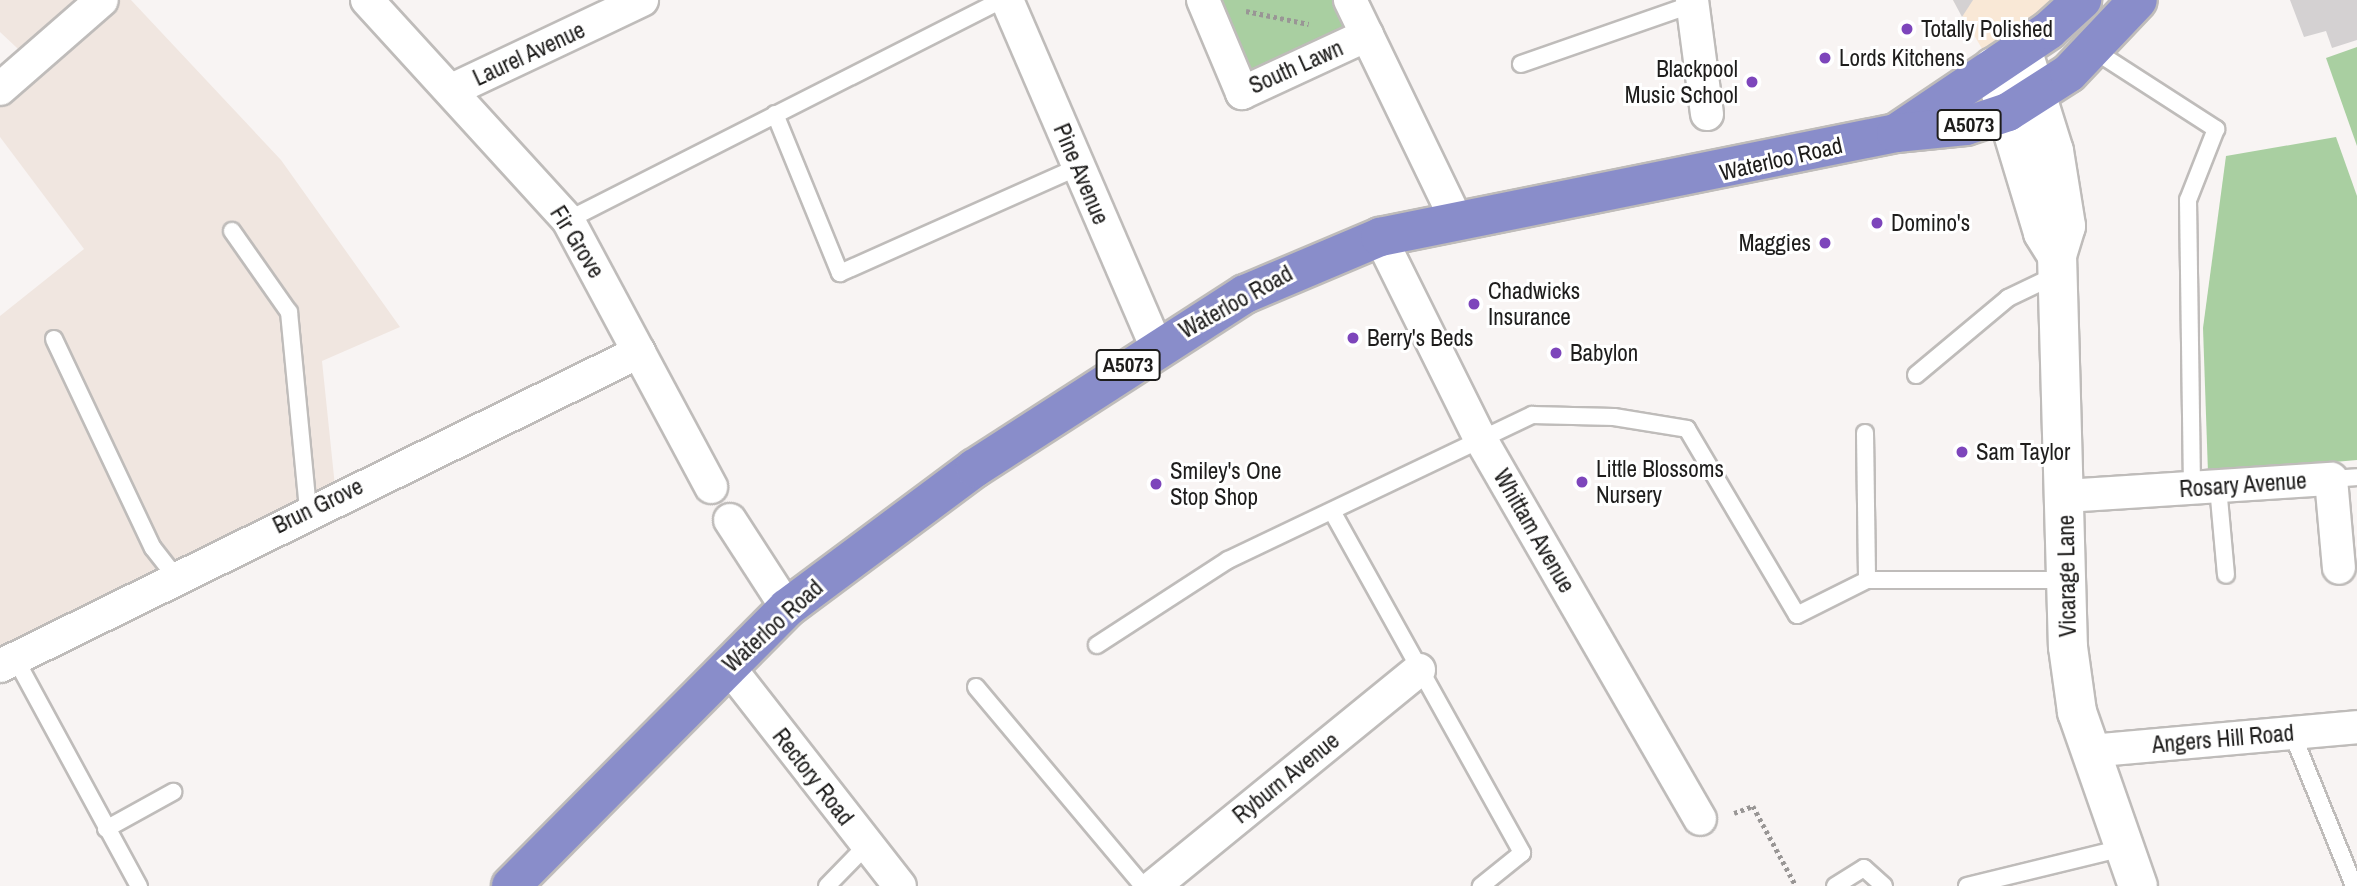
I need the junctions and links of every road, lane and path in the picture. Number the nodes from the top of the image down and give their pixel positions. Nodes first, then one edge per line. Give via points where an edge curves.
1 (102, 0) edge
2 (367, 0) edge
3 (642, 0) edge
4 (1001, 0) edge
5 (1007, 0) edge
6 (1350, 0) edge
7 (2082, 0) edge
8 (2138, 0) edge
9 (1202, 1) edge
10 (1693, 2) edge
11 (1367, 35) junction
12 (2092, 49) junction
13 (2008, 58) junction
14 (1521, 64) dead end
15 (0, 89) edge
16 (454, 89) junction
17 (2023, 104) junction
18 (775, 114) junction
19 (1707, 114) dead end
20 (1896, 133) junction
21 (1077, 167) junction
22 (568, 220) junction
23 (1457, 221) junction
24 (232, 231) dead end
25 (1380, 237) junction
26 (2058, 264) junction
27 (54, 339) dead end
28 (1156, 346) junction
29 (639, 352) junction
30 (1916, 375) dead end
31 (1865, 433) dead end
32 (1479, 436) junction
33 (2202, 473) junction
34 (2344, 478) edge
35 (711, 487) dead end
36 (2066, 496) junction
37 (308, 510) junction
38 (1332, 513) junction
39 (730, 520) dead end
40 (2339, 568) dead end
41 (2225, 575) dead end
42 (176, 577) junction
43 (1867, 580) junction
44 (2067, 580) junction
45 (787, 608) junction
46 (1097, 645) dead end
47 (7, 662) edge
48 (728, 666) junction
49 (1419, 670) junction
50 (976, 687) dead end
51 (2357, 727) edge
52 (2292, 733) junction
53 (2090, 751) junction
54 (173, 792) dead end
55 (1700, 819) joint
56 (106, 829) junction
57 (866, 846) junction
58 (2123, 848) junction
59 (139, 886) edge
60 (511, 886) edge
61 (827, 886) edge
62 (901, 886) edge
63 (1143, 886) edge
64 (1154, 886) edge
65 (1481, 886) edge
66 (1796, 886) edge
67 (1835, 886) edge
68 (1884, 886) edge
69 (1967, 886) edge
70 (2138, 886) edge
71 (2354, 886) edge

1 - 15 street
2 - 16 street, Fir Grove
3 - 16 street, Laurel Avenue
4 - 18 lane
5 - 21 street, Pine Avenue
6 - 11 street, South Lawn
7 - 13 highway, Waterloo Road / A5073
8 - 12 highway, Waterloo Road / A5073
9 - 11 path
9 - 11 street, South Lawn via 1242,93
10 - 14 lane
10 - 19 street
11 - 23 street, South Lawn
12 - 17 highway, Waterloo Road / A5073
12 - 33 lane via 2216,129 2188,200
13 - 17 street, Vicarage Lane
13 - 20 highway, Waterloo Road / A5073
16 - 22 street, Fir Grove
17 - 20 highway, Waterloo Road / A5073 via 1966,126
17 - 26 street, Vicarage Lane via 2066,226
18 - 21 lane via 840,273
18 - 22 lane
20 - 23 highway, Waterloo Road / A5073
21 - 28 street, Pine Avenue
22 - 29 street, Fir Grove
23 - 25 highway, Waterloo Road / A5073
24 - 37 lane via 289,312
25 - 28 highway, Waterloo Road / A5073 via 1292,270
25 - 32 street, Whittam Avenue
26 - 30 lane via 2008,298
26 - 36 street, Vicarage Lane
27 - 42 lane via 153,548
28 - 45 highway, Waterloo Road / A5073 via 975,468
29 - 35 street, Fir Grove
29 - 37 street, Brun Grove
31 - 43 lane
32 - 38 lane
32 - 43 lane via 1532,415 1614,416 1687,429 1797,615
32 - 55 street, Whittam Avenue
33 - 34 street, Rosary Avenue
33 - 36 street, Rosary Avenue
33 - 41 lane
34 - 40 street, Rosary Avenue
36 - 44 street, Vicarage Lane
37 - 42 street, Brun Grove
38 - 46 lane via 1228,560
38 - 49 lane
39 - 45 street
42 - 47 street, Brun Grove
43 - 44 lane
44 - 53 street, Vicarage Lane via 2068,647
45 - 48 highway, Waterloo Road / A5073
47 - 56 lane
48 - 57 street, Rectory Road
48 - 60 highway, Waterloo Road / A5073
49 - 64 street, Ryburn Avenue
49 - 65 lane via 1522,853
50 - 63 lane
51 - 52 street, Angers Hill Road
52 - 53 street, Angers Hill Road
52 - 71 lane
53 - 58 street, Vicarage Lane
54 - 56 lane
55 - 66 path via 1722,803 1733,813 1753,806
56 - 59 lane
57 - 61 lane
57 - 62 street, Rectory Road
58 - 69 lane
58 - 70 street, Vicarage Lane
67 - 68 lane via 1864,868

